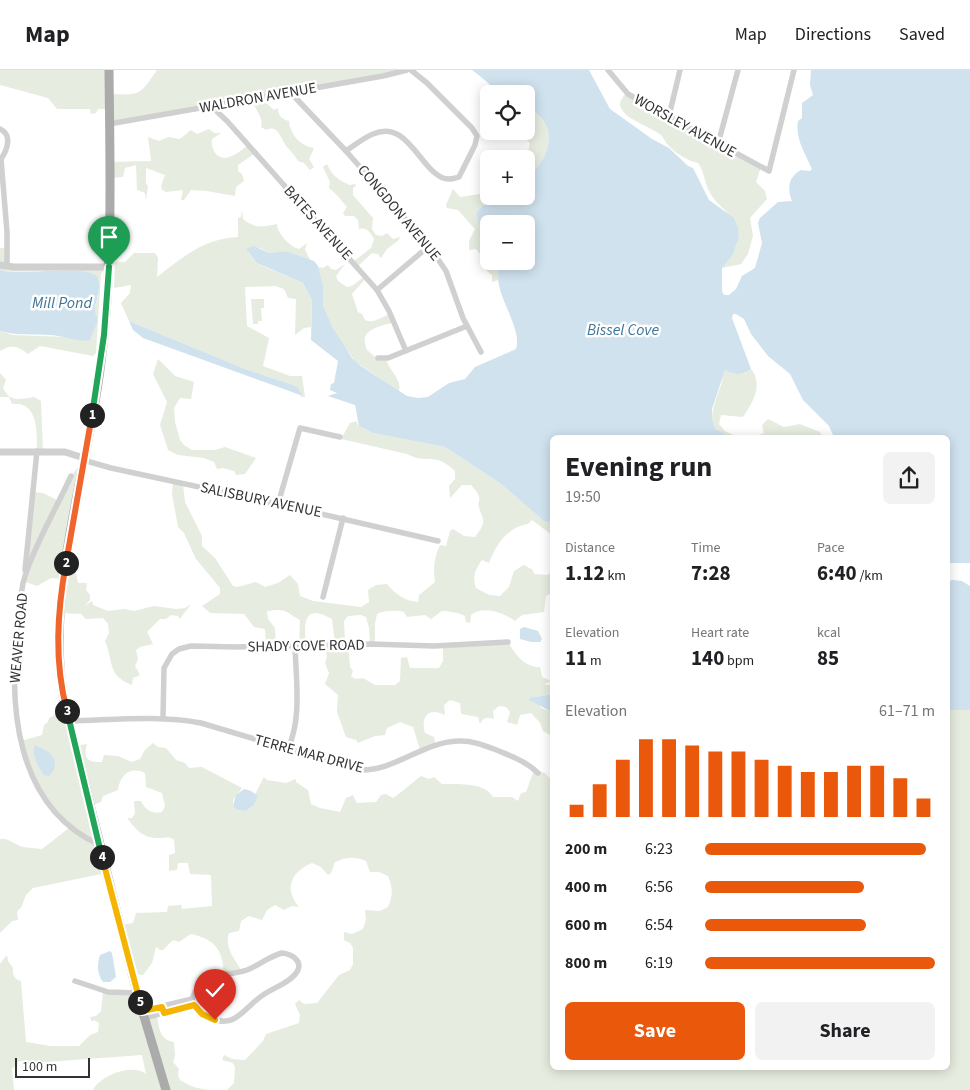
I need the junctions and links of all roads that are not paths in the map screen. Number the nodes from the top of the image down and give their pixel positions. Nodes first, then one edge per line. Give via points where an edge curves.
1 (109, 70) edge
2 (409, 70) edge
3 (608, 70) edge
4 (680, 70) edge
5 (738, 70) edge
6 (794, 70) edge
7 (290, 92) junction
8 (212, 107) junction
9 (668, 116) junction
10 (109, 124) junction
11 (0, 129) edge
12 (718, 144) junction
13 (346, 151) junction
14 (1, 158) edge
15 (429, 246) junction
16 (4, 265) edge
17 (109, 267) junction
18 (377, 290) junction
19 (467, 326) junction
20 (406, 351) junction
21 (481, 352) dead end
22 (378, 358) dead end
23 (340, 437) dead end
24 (37, 451) junction
25 (0, 452) edge
26 (84, 458) junction
27 (71, 476) dead end
28 (278, 504) junction
29 (342, 518) junction
30 (438, 541) dead end
31 (24, 578) junction
32 (323, 597) dead end
33 (508, 642) dead end
34 (295, 646) junction
35 (163, 718) junction
36 (70, 721) junction
37 (288, 749) junction
38 (538, 773) dead end
39 (100, 845) junction
40 (75, 981) dead end
41 (137, 992) junction
42 (193, 1002) junction
43 (143, 1014) junction
44 (166, 1090) edge

1 - 10 main road
2 - 7 street, WALDRON AVENUE
2 - 13 street via 453,109 477,136 458,178 444,178 436,174 395,132 374,133
3 - 9 street, WORSLEY AVENUE via 628,94
4 - 9 street
5 - 12 street
6 - 12 street, WORSLEY AVENUE via 770,170
7 - 8 street, WALDRON AVENUE
7 - 13 street, CONGDON AVENUE
8 - 10 street, WALDRON AVENUE
8 - 18 street, BATES AVENUE
9 - 12 street, WORSLEY AVENUE
10 - 17 main road
11 - 14 street via 8,137 6,152
13 - 15 street, CONGDON AVENUE
14 - 16 street via 7,232
15 - 18 street
15 - 19 street, CONGDON AVENUE via 446,271
16 - 17 street
17 - 26 main road via 97,390
18 - 20 street, BATES AVENUE
19 - 20 street
19 - 21 street, CONGDON AVENUE
20 - 22 street
23 - 28 street via 300,428
24 - 25 street
24 - 26 street via 72,453
24 - 31 street, WEAVER ROAD
26 - 28 street, SALISBURY AVENUE via 111,468
26 - 36 main road via 59,616 59,670
27 - 31 street, WEAVER ROAD
28 - 29 street, SALISBURY AVENUE
29 - 30 street, SALISBURY AVENUE
29 - 32 street
31 - 39 street, WEAVER ROAD via 14,658 21,748 47,803 64,823
33 - 34 street, SHADY COVE ROAD via 434,646
34 - 35 street, SHADY COVE ROAD via 191,646 179,649 164,668
34 - 37 street via 296,723
35 - 36 street, TERRE MAR DRIVE
35 - 37 street, TERRE MAR DRIVE via 201,723
36 - 39 main road
37 - 38 street, TERRE MAR DRIVE via 360,770 373,770 440,744 473,742 529,764
39 - 41 main road
40 - 41 street via 108,992
41 - 43 main road
42 - 42 street via 201,984 215,975 246,970 282,953 291,955 298,963 298,970 292,977 260,996 236,1018 215,1020 202,1014
42 - 43 street
43 - 44 main road

